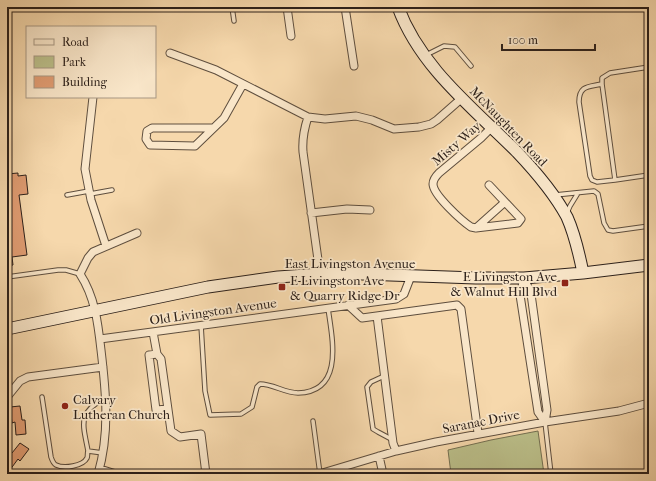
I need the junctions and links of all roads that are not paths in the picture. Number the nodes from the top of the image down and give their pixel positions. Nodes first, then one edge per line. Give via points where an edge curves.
1 (232, 7) edge
2 (287, 7) edge
3 (345, 7) edge
4 (398, 7) edge
5 (234, 21) dead end
6 (291, 36) dead end
7 (170, 53) dead end
8 (425, 56) junction
9 (354, 66) dead end
10 (471, 66) dead end
11 (649, 67) edge
12 (243, 84) junction
13 (602, 84) junction
14 (93, 98) edge
15 (462, 98) junction
16 (308, 117) junction
17 (492, 127) junction
18 (213, 128) junction
19 (649, 175) edge
20 (615, 180) junction
21 (489, 185) dead end
22 (112, 190) dead end
23 (90, 192) junction
24 (578, 193) junction
25 (67, 195) dead end
26 (553, 195) junction
27 (505, 202) junction
28 (370, 210) dead end
29 (311, 213) junction
30 (566, 216) junction
31 (649, 226) edge
32 (476, 228) junction
33 (137, 233) dead end
34 (106, 246) junction
35 (649, 265) edge
36 (583, 273) junction
37 (80, 274) junction
38 (320, 274) junction
39 (411, 276) junction
40 (7, 277) edge
41 (524, 278) junction
42 (348, 306) junction
43 (328, 308) junction
44 (96, 310) junction
45 (377, 316) junction
46 (201, 325) junction
47 (7, 329) edge
48 (153, 332) junction
49 (100, 339) junction
50 (157, 354) junction
51 (103, 367) junction
52 (385, 376) junction
53 (7, 397) edge
54 (42, 397) dead end
55 (106, 398) junction
56 (649, 403) edge
57 (168, 409) junction
58 (313, 421) dead end
59 (545, 422) junction
60 (478, 433) junction
61 (393, 440) junction
62 (88, 451) junction
63 (396, 451) junction
64 (103, 453) junction
65 (379, 456) junction
66 (99, 471) edge
67 (116, 474) edge
68 (206, 474) edge
69 (320, 474) edge
70 (383, 474) edge
71 (551, 474) edge

1 - 5 lane
2 - 6 street
3 - 9 street
4 - 8 main road, McNaughten Road
7 - 12 street via 216,70
8 - 10 lane via 444,46 455,47
8 - 15 main road, McNaughten Road
11 - 13 lane via 610,73 602,78
12 - 16 street
12 - 18 street via 224,118
13 - 20 lane
13 - 20 lane via 585,87 579,95 579,102 590,176 597,182
14 - 23 street via 85,161
15 - 16 street via 437,120 426,126 411,128 394,129 356,116 325,119
15 - 17 main road, McNaughten Road
16 - 29 street via 302,142
17 - 26 main road, McNaughten Road
17 - 32 street, Misty Way via 436,176 433,184 438,195 466,224
18 - 18 street via 194,146 150,145 146,139 147,131 152,128
19 - 20 lane
21 - 27 street
22 - 23 lane
23 - 25 lane
23 - 34 street
24 - 26 lane
24 - 30 lane
24 - 31 lane via 597,192 608,230
26 - 30 main road, McNaughten Road
27 - 32 street
27 - 32 street via 521,219 518,223
28 - 29 street via 339,209
29 - 38 street
30 - 36 main road, McNaughten Road via 577,245
33 - 34 street
34 - 37 street via 93,252
35 - 36 main road, East Livingston Avenue
36 - 41 main road, East Livingston Avenue
37 - 40 lane via 58,270
37 - 44 street
38 - 39 main road, East Livingston Avenue
38 - 44 main road, East Livingston Avenue via 214,286
39 - 41 main road, East Livingston Avenue
39 - 42 street, Old Livingston Avenue via 404,294 399,298
41 - 59 street via 531,294 547,410
41 - 59 street via 520,295 538,412
42 - 43 street, Old Livingston Avenue
42 - 45 street via 362,318
43 - 46 street, Old Livingston Avenue
43 - 46 lane via 333,357 325,382 308,392 297,393 260,384 252,408 241,414 210,415 205,391
44 - 47 main road, East Livingston Avenue
44 - 49 street
45 - 52 street
45 - 60 street via 457,305 461,309
46 - 48 street, Old Livingston Avenue
48 - 49 street, Old Livingston Avenue
48 - 50 street
49 - 51 street
50 - 57 street via 161,359
50 - 57 street via 149,355 156,410
51 - 53 street via 28,378 20,381
51 - 55 street
52 - 61 street
52 - 61 lane via 371,382 367,387 373,429
54 - 62 lane via 53,462 65,467 78,464 87,458
55 - 62 lane via 94,404 86,414 83,423
55 - 64 street
56 - 59 street, Saranac Drive via 619,411
57 - 68 street via 171,432 180,437 201,434
58 - 69 lane
59 - 60 street, Saranac Drive
59 - 71 lane
60 - 63 street, Saranac Drive
61 - 63 street
62 - 64 lane
63 - 65 street, Saranac Drive
64 - 66 street
65 - 69 street, Saranac Drive
65 - 70 street
66 - 67 street

